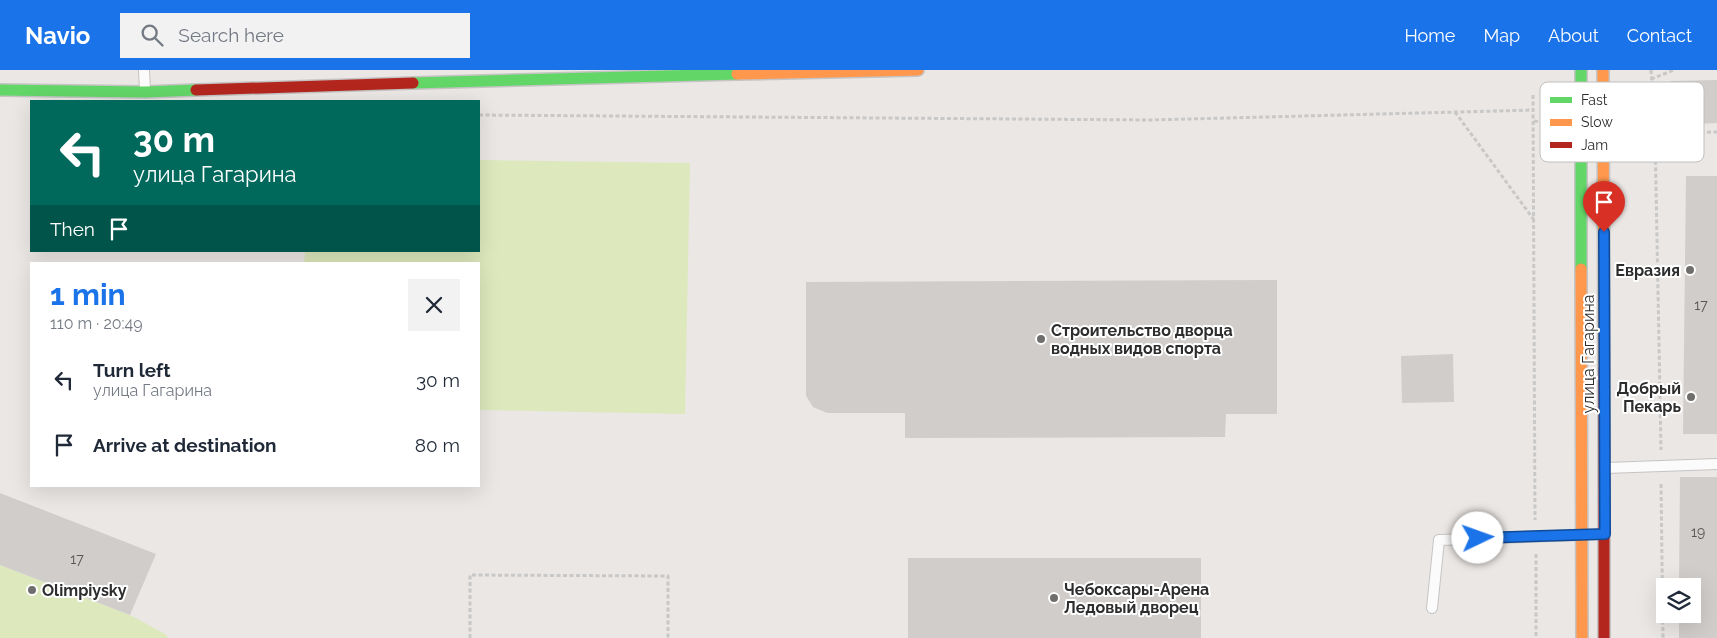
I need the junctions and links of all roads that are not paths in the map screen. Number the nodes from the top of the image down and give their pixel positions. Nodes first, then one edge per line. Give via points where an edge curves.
1 (144, 70) edge
2 (391, 70) edge
3 (918, 70) edge
4 (786, 71) edge
5 (391, 84) junction
6 (0, 90) edge
7 (144, 92) junction
8 (1581, 162) edge
9 (1603, 162) edge
10 (1717, 464) edge
11 (1604, 468) junction
12 (1605, 534) junction
13 (1582, 535) junction
14 (1432, 608) dead end
15 (1582, 638) edge
16 (1604, 638) edge

1 - 7 lane
2 - 5 lane
3 - 4 main road
4 - 5 main road
5 - 7 main road
6 - 7 main road
8 - 13 main road, улица Гагарина
9 - 11 main road, улица Гагарина
10 - 11 lane
11 - 12 main road, улица Гагарина
12 - 13 main road
12 - 16 main road, улица Гагарина
13 - 14 lane via 1439,540
13 - 15 main road, улица Гагарина

